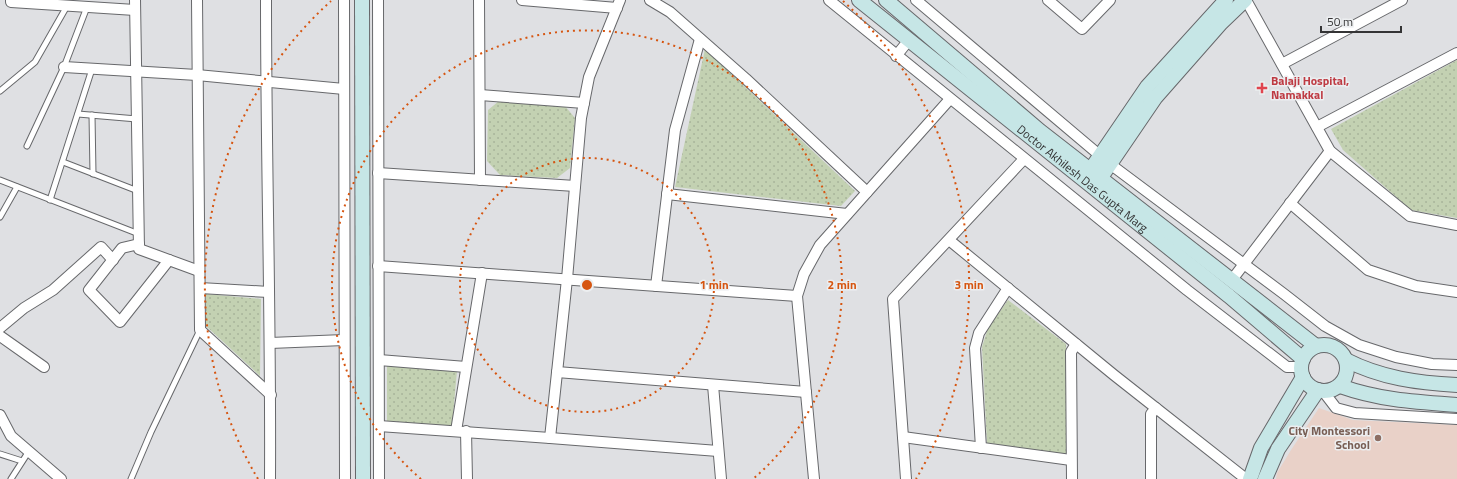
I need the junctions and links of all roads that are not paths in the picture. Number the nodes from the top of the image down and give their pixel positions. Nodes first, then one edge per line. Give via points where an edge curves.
1 (11, 0) edge
2 (197, 0) edge
3 (266, 0) edge
4 (344, 0) edge
5 (362, 0) edge
6 (378, 0) edge
7 (479, 0) edge
8 (522, 0) edge
9 (650, 0) edge
10 (829, 0) edge
11 (860, 0) edge
12 (886, 0) edge
13 (916, 0) edge
14 (1048, 0) edge
15 (1110, 0) edge
16 (1226, 0) edge
17 (1245, 0) edge
18 (1402, 0) edge
19 (619, 4) edge
20 (135, 5) edge
21 (67, 6) junction
22 (87, 7) junction
23 (927, 35) junction
24 (700, 39) junction
25 (914, 44) junction
26 (1457, 53) edge
27 (896, 56) junction
28 (1282, 64) junction
29 (64, 67) junction
30 (92, 69) junction
31 (136, 72) junction
32 (197, 75) junction
33 (266, 82) junction
34 (344, 89) junction
35 (0, 92) edge
36 (480, 94) junction
37 (950, 99) junction
38 (584, 103) junction
39 (78, 114) junction
40 (92, 115) junction
41 (137, 119) junction
42 (1317, 127) junction
43 (26, 146) dead end
44 (1330, 151) junction
45 (1024, 159) junction
46 (1105, 160) junction
47 (63, 162) junction
48 (378, 173) junction
49 (93, 174) junction
50 (1092, 179) junction
51 (0, 180) edge
52 (480, 180) junction
53 (575, 186) junction
54 (17, 187) junction
55 (138, 191) junction
56 (867, 192) junction
57 (667, 194) junction
58 (50, 200) junction
59 (1290, 203) junction
60 (847, 214) junction
61 (0, 217) edge
62 (1457, 225) edge
63 (139, 239) junction
64 (949, 240) junction
65 (113, 260) junction
66 (169, 260) junction
67 (1244, 264) junction
68 (378, 266) junction
69 (199, 271) junction
70 (482, 274) junction
71 (567, 279) junction
72 (1231, 281) junction
73 (656, 286) junction
74 (200, 288) junction
75 (1008, 288) junction
76 (269, 292) junction
77 (1457, 292) edge
78 (797, 296) junction
79 (0, 328) edge
80 (200, 330) junction
81 (0, 336) edge
82 (344, 340) junction
83 (270, 343) junction
84 (1076, 344) junction
85 (1316, 346) junction
86 (379, 360) junction
87 (1346, 360) junction
88 (1457, 365) edge
89 (466, 367) junction
90 (1302, 367) junction
91 (44, 368) dead end
92 (557, 372) junction
93 (713, 385) junction
94 (1457, 385) edge
95 (1340, 386) junction
96 (1321, 391) junction
97 (806, 392) junction
98 (270, 395) junction
99 (1457, 405) edge
100 (1156, 408) junction
101 (0, 415) edge
102 (1457, 419) edge
103 (379, 426) junction
104 (461, 431) junction
105 (903, 437) junction
106 (550, 438) junction
107 (981, 448) junction
108 (29, 451) junction
109 (718, 451) junction
110 (0, 454) edge
111 (1072, 460) junction
112 (22, 461) junction
113 (11, 479) edge
114 (61, 479) edge
115 (131, 479) edge
116 (270, 479) edge
117 (345, 479) edge
118 (363, 479) edge
119 (380, 479) edge
120 (467, 479) edge
121 (721, 479) edge
122 (814, 479) edge
123 (906, 479) edge
124 (1072, 479) edge
125 (1151, 479) edge
126 (1246, 479) edge
127 (1250, 479) edge
128 (1265, 479) edge

1 - 21 street
2 - 32 street
3 - 33 street
4 - 34 street
5 - 118 street
6 - 48 street
7 - 36 street
8 - 19 street
9 - 24 street via 670,12
10 - 27 street
11 - 25 street, Doctor Akhilesh Das Gupta Marg
12 - 23 street, Doctor Akhilesh Das Gupta Marg
13 - 46 street
14 - 15 street via 1082,29
16 - 46 street via 1147,87
17 - 28 street
17 - 46 street via 1155,98
18 - 28 street
19 - 38 street via 589,77
20 - 22 street
20 - 31 street
21 - 22 street
21 - 35 lane via 35,62
22 - 29 lane
23 - 25 street
23 - 50 street, Doctor Akhilesh Das Gupta Marg
24 - 56 street
24 - 57 street via 675,130
25 - 27 street
25 - 50 street, Doctor Akhilesh Das Gupta Marg
26 - 42 street
27 - 37 street
28 - 42 street
29 - 30 street
29 - 43 lane
30 - 31 street
30 - 39 lane
31 - 32 street
31 - 41 street
32 - 33 street
32 - 69 street
33 - 34 street
33 - 76 street
34 - 82 street
36 - 38 street
36 - 52 street
37 - 45 street
37 - 56 street
38 - 53 street
39 - 40 lane
39 - 47 lane
40 - 41 lane
40 - 49 lane
41 - 55 street
42 - 44 street
44 - 59 street
44 - 62 street via 1410,216
45 - 64 street
45 - 90 street via 1287,367
46 - 50 street
46 - 67 street
47 - 49 lane
47 - 58 lane
48 - 52 street
48 - 68 street
49 - 55 lane
50 - 72 street, Doctor Akhilesh Das Gupta Marg
50 - 90 street, Doctor Akhilesh Das Gupta Marg via 1229,296
51 - 54 lane
52 - 53 street
53 - 71 street
54 - 58 lane
54 - 61 lane
55 - 63 street
56 - 60 street
57 - 60 street
57 - 73 street
58 - 63 lane
59 - 67 street
59 - 77 street via 1368,270 1416,286
60 - 78 street via 820,245 804,274
63 - 65 street via 122,248
63 - 66 street via 139,249
64 - 75 street
64 - 105 street via 892,299
65 - 66 street via 89,290 120,322
65 - 79 street via 101,247 53,290 24,308
66 - 69 street
67 - 72 street
67 - 88 street via 1325,326 1359,345 1396,358
68 - 70 street
68 - 86 street
69 - 74 street
70 - 71 street
70 - 89 street
71 - 73 street
71 - 92 street
72 - 85 street, Doctor Akhilesh Das Gupta Marg
73 - 78 street
74 - 76 street
74 - 80 street
75 - 84 street
75 - 107 street via 979,333 975,348
76 - 83 street
78 - 97 street
80 - 98 street
80 - 115 lane
81 - 91 street
82 - 83 street
82 - 117 street
83 - 98 street
84 - 100 street
84 - 111 street via 1071,352
85 - 87 street via 1334,347
85 - 90 street via 1309,351
86 - 89 street
86 - 103 street
87 - 94 street via 1367,370 1398,379
87 - 95 street via 1348,370
89 - 104 street
90 - 96 street via 1307,384
90 - 127 street via 1261,448
92 - 93 street
92 - 106 street
93 - 97 street
93 - 109 street
95 - 96 street
95 - 99 street via 1394,401
96 - 102 street via 1336,408 1355,413
96 - 128 street via 1278,449
97 - 122 street
98 - 116 street
100 - 125 street via 1152,414
100 - 126 street
101 - 108 street via 11,436
103 - 104 street
103 - 119 street
104 - 106 street
104 - 120 street
105 - 107 street
105 - 123 street
106 - 109 street
107 - 111 street
108 - 112 lane
108 - 114 street
109 - 121 street
110 - 112 lane
111 - 124 street
112 - 113 lane

